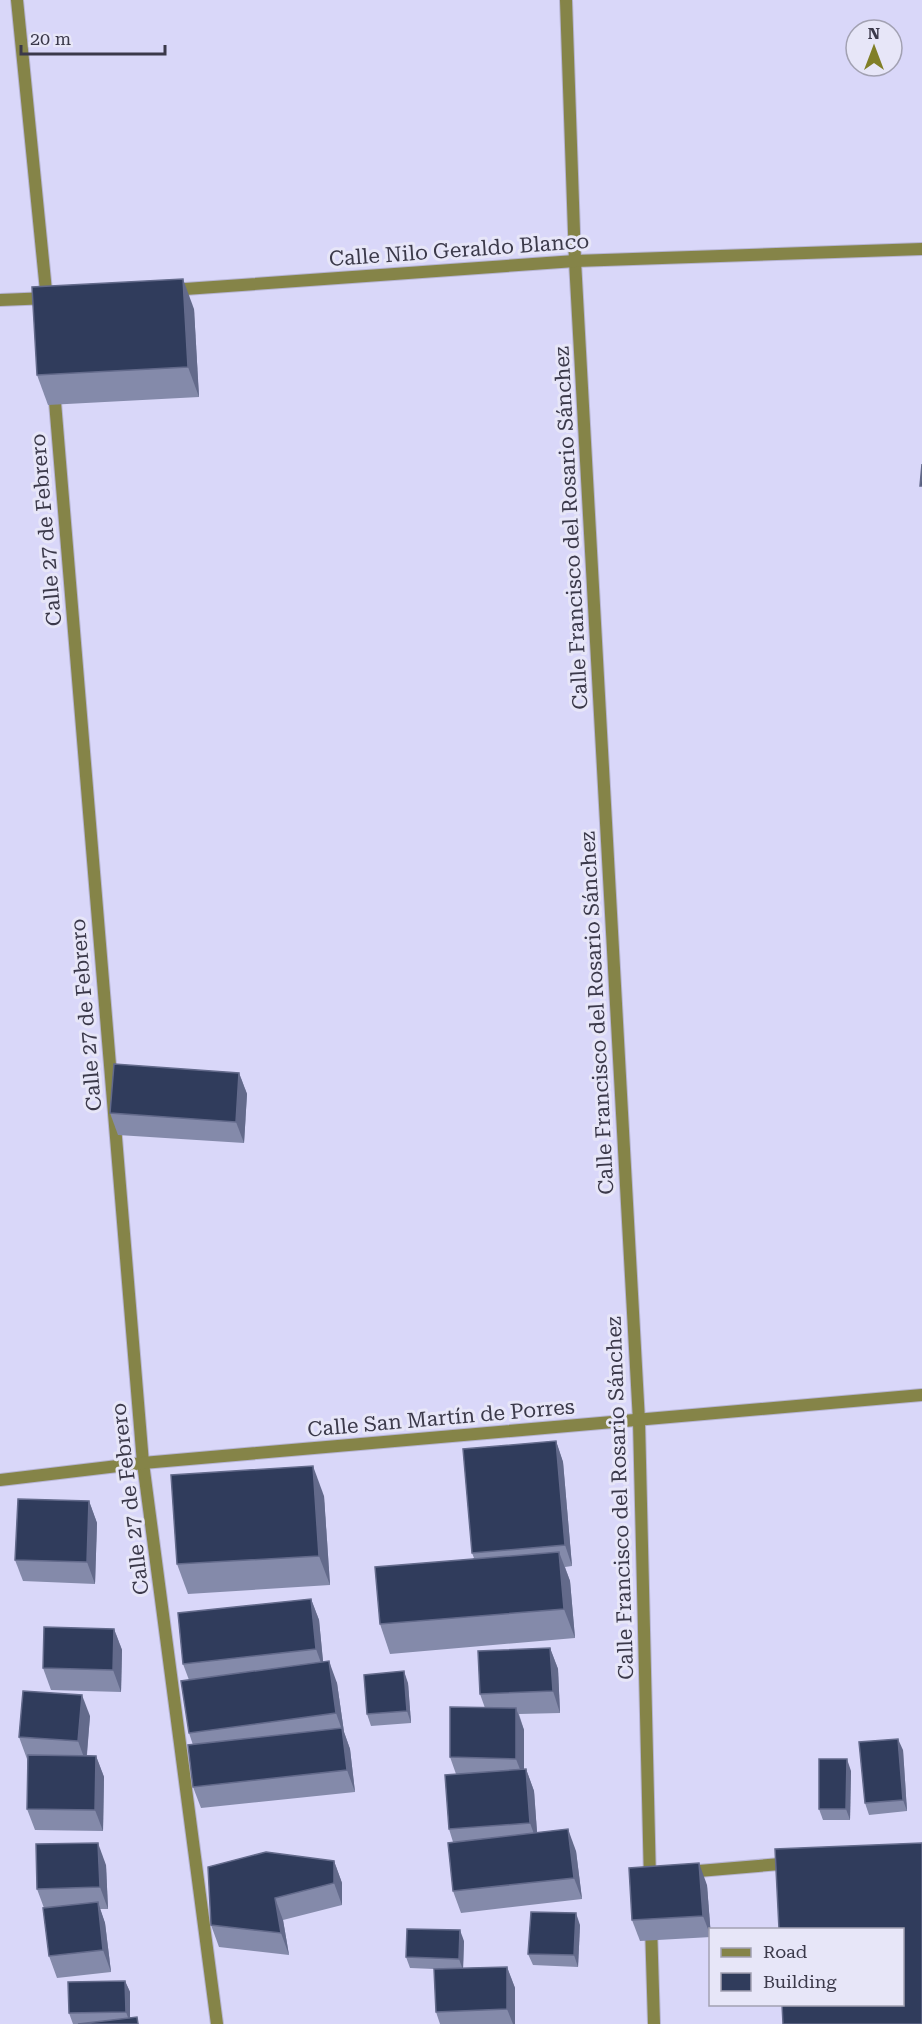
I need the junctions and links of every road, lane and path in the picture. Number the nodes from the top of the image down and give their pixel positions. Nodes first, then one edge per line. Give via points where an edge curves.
1 (17, 0) edge
2 (566, 0) edge
3 (922, 249) edge
4 (576, 261) junction
5 (164, 290) edge
6 (0, 300) edge
7 (54, 382) edge
8 (922, 1395) edge
9 (639, 1421) junction
10 (143, 1463) junction
11 (0, 1480) edge
12 (804, 1862) edge
13 (662, 1875) junction
14 (217, 2024) edge
15 (654, 2024) edge

1 - 6 street via 51,302
2 - 4 street, Calle Francisco del Rosario Sánchez
3 - 4 street, Calle Nilo Geraldo Blanco
4 - 5 street, Calle Nilo Geraldo Blanco
4 - 9 street, Calle Francisco del Rosario Sánchez
7 - 10 street, Calle 27 de Febrero
8 - 9 street, Calle San Martín de Porres
9 - 10 street, Calle San Martín de Porres
9 - 13 street, Calle Francisco del Rosario Sánchez
10 - 11 street, Calle San Martín de Porres
10 - 14 street, Calle 27 de Febrero
12 - 13 street
13 - 15 street, Calle Francisco del Rosario Sánchez via 651,1904

